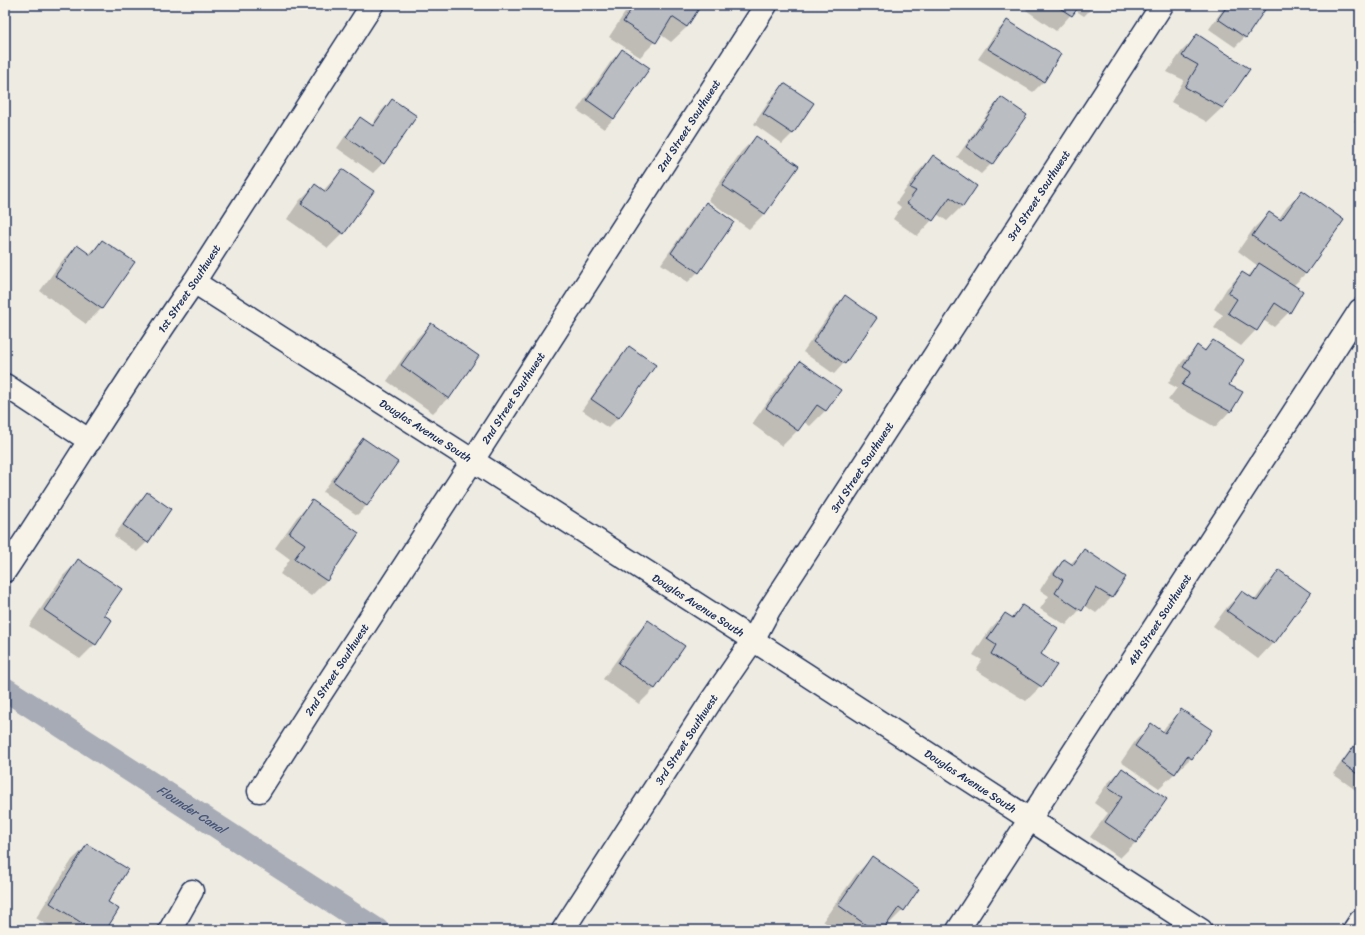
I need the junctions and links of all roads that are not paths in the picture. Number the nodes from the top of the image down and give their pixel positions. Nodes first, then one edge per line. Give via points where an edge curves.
1 (372, 5) edge
2 (766, 5) edge
3 (1162, 5) edge
4 (194, 282) junction
5 (1360, 310) edge
6 (5, 385) edge
7 (90, 440) junction
8 (473, 460) junction
9 (5, 571) edge
10 (753, 640) junction
11 (259, 791) dead end
12 (1030, 820) junction
13 (192, 891) dead end
14 (1360, 920) edge
15 (170, 930) edge
16 (563, 930) edge
17 (958, 930) edge
18 (1201, 930) edge
19 (1354, 930) edge

1 - 4 street, 1st Street Southwest
2 - 8 street, 2nd Street Southwest
3 - 10 street, 3rd Street Southwest via 774,603
4 - 7 street, 1st Street Southwest
4 - 8 street, Douglas Avenue South
5 - 12 street, 4th Street Southwest
6 - 7 street
7 - 9 street, 1st Street Southwest
8 - 10 street, Douglas Avenue South
8 - 11 street, 2nd Street Southwest
10 - 12 street, Douglas Avenue South
10 - 16 street, 3rd Street Southwest
12 - 17 street, 4th Street Southwest
12 - 18 street, Douglas Avenue South
13 - 15 street
14 - 19 street

